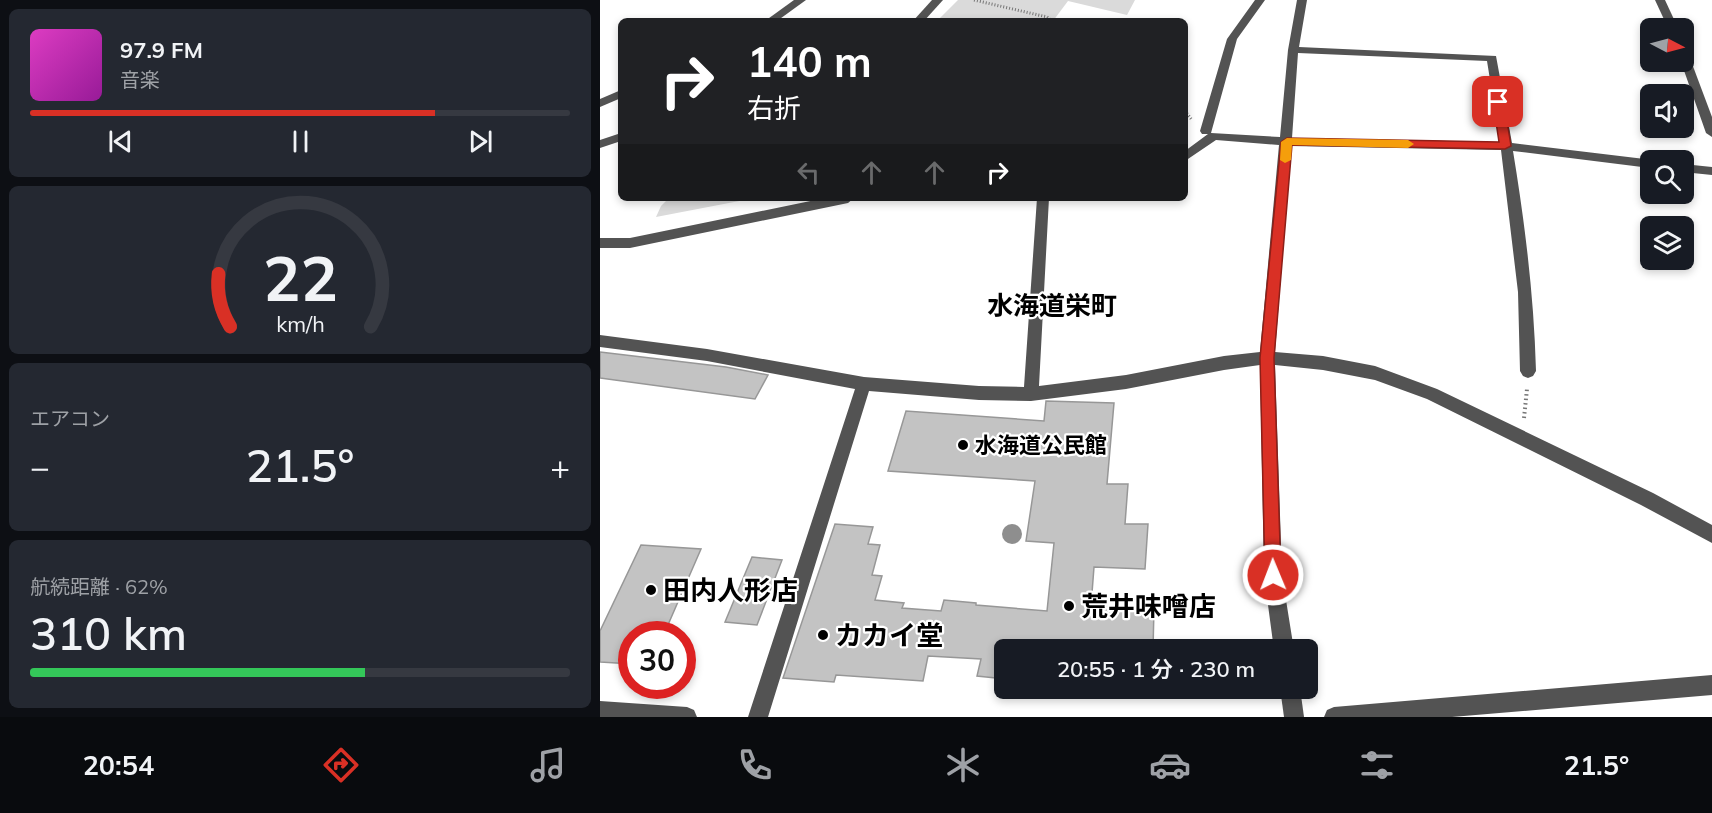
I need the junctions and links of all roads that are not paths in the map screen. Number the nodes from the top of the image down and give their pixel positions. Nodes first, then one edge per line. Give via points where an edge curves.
1 (801, 0) edge
2 (938, 0) edge
3 (1260, 0) edge
4 (1302, 0) edge
5 (1660, 0) edge
6 (774, 18) edge
7 (921, 18) edge
8 (1668, 18) edge
9 (1293, 50) junction
10 (1690, 72) edge
11 (618, 95) edge
12 (600, 103) edge
13 (1205, 131) junction
14 (1712, 133) edge
15 (618, 138) edge
16 (1287, 142) junction
17 (600, 144) edge
18 (1505, 146) junction
19 (1188, 153) edge
20 (1640, 163) edge
21 (1694, 169) edge
22 (1712, 171) edge
23 (833, 201) edge
24 (1042, 201) edge
25 (600, 243) edge
26 (600, 341) edge
27 (1267, 358) junction
28 (1528, 371) road end
29 (864, 384) junction
30 (1031, 394) junction
31 (1712, 534) edge
32 (1282, 639) edge
33 (1712, 685) edge
34 (1292, 699) edge
35 (600, 711) edge
36 (687, 717) edge
37 (758, 717) edge
38 (1294, 717) edge
39 (1334, 717) edge

1 - 6 street
2 - 7 street
3 - 13 street via 1237,29 1230,45
4 - 9 street
5 - 8 street
9 - 16 street
9 - 18 street via 1492,58
10 - 14 street
11 - 12 street
13 - 16 street
13 - 19 street
15 - 17 street
16 - 18 street
16 - 27 street
18 - 20 street
18 - 28 street via 1523,263
21 - 22 street
23 - 25 street via 630,243
24 - 30 street
26 - 29 street via 707,355
27 - 30 street
27 - 31 street via 1376,373 1432,394
27 - 32 street via 1273,575
29 - 30 street
29 - 37 street
33 - 39 street
34 - 38 street
35 - 36 street

